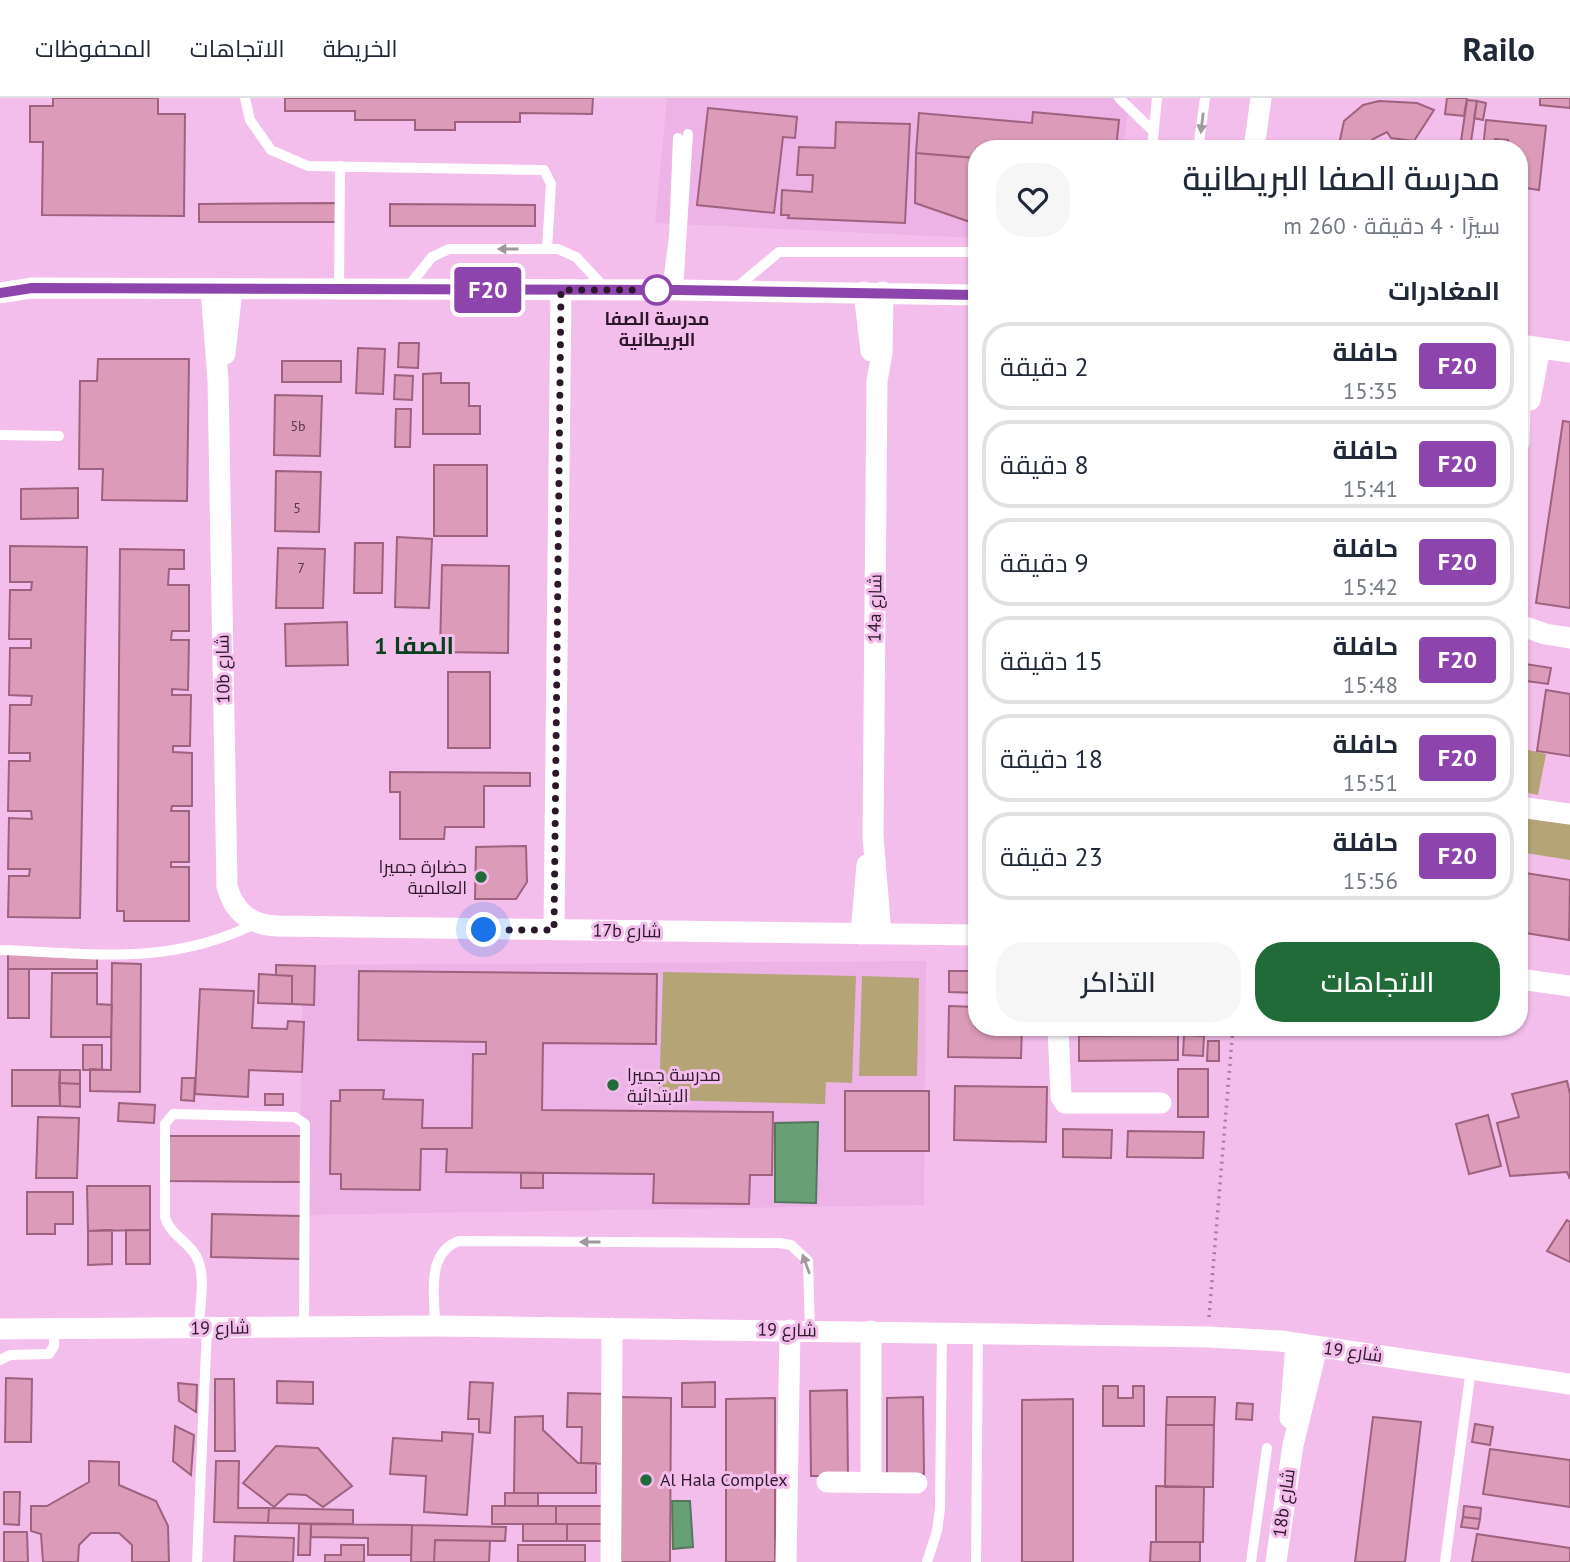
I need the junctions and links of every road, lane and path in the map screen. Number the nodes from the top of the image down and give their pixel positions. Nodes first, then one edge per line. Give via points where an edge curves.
1 (245, 98) edge
2 (1119, 98) edge
3 (1157, 98) edge
4 (1205, 98) edge
5 (1261, 98) edge
6 (1154, 132) junction
7 (683, 136) dead end
8 (1153, 140) edge
9 (1199, 140) edge
10 (1255, 140) edge
11 (340, 166) junction
12 (547, 249) junction
13 (968, 252) edge
14 (0, 282) edge
15 (32, 288) junction
16 (222, 289) junction
17 (339, 289) junction
18 (407, 289) junction
19 (561, 290) junction
20 (608, 290) junction
21 (672, 290) junction
22 (731, 291) junction
23 (873, 292) junction
24 (0, 293) edge
25 (968, 295) edge
26 (1528, 346) edge
27 (1570, 352) edge
28 (1528, 365) edge
29 (1528, 409) edge
30 (0, 435) edge
31 (60, 436) dead end
32 (1528, 628) edge
33 (1570, 638) edge
34 (1528, 808) edge
35 (1570, 814) edge
36 (267, 925) junction
37 (554, 930) junction
38 (871, 934) junction
39 (968, 935) edge
40 (0, 950) edge
41 (1528, 980) edge
42 (1570, 986) edge
43 (1058, 1036) edge
44 (1232, 1036) edge
45 (1161, 1103) dead end
46 (304, 1326) junction
47 (435, 1326) junction
48 (54, 1328) junction
49 (612, 1328) junction
50 (0, 1329) edge
51 (203, 1329) junction
52 (800, 1331) junction
53 (871, 1331) junction
54 (943, 1332) junction
55 (978, 1333) junction
56 (1208, 1337) junction
57 (1306, 1345) junction
58 (0, 1360) edge
59 (1471, 1370) junction
60 (1570, 1384) edge
61 (1267, 1448) dead end
62 (827, 1482) dead end
63 (871, 1482) junction
64 (917, 1483) dead end
65 (197, 1562) edge
66 (611, 1562) edge
67 (786, 1562) edge
68 (927, 1562) edge
69 (976, 1562) edge
70 (1251, 1562) edge
71 (1276, 1562) edge
72 (1445, 1562) edge

1 - 11 lane via 250,120 271,150 308,166
2 - 6 lane
3 - 6 lane
4 -> 9 lane
5 - 10 street
6 - 8 lane
7 - 21 lane
11 - 12 lane via 544,170 550,178
11 - 17 lane
12 -> 18 lane via 439,251
12 - 20 lane via 576,257
13 - 22 lane via 779,252
14 - 15 street
15 - 16 street
15 - 24 street
16 - 17 street
16 - 36 street, 10b شارع via 218,380 227,886 237,909
17 - 18 street
18 - 19 street
19 - 20 street
19 - 37 street
20 - 21 street
21 - 22 street
22 - 23 street
23 - 25 street
23 - 38 street, 14a شارع via 882,353 877,381
26 - 27 street
28 - 29 street
30 - 31 lane
32 - 33 street
34 - 35 street
36 - 37 street, 17b شارع
36 - 40 lane via 202,947 154,955
37 - 38 street, 17b شارع
38 - 39 street, 17b شارع
41 - 42 street
43 - 45 street via 1060,1097 1065,1103
44 - 56 path
46 - 47 street, شارع 19
46 - 51 street, شارع 19
46 - 51 lane via 303,1121 295,1117 173,1114 165,1124 165,1217 199,1265
47 - 49 street, شارع 19
52 -> 47 lane via 808,1261 792,1245 751,1243 459,1241 444,1249 436,1264
48 - 50 street, شارع 19
48 - 51 street, شارع 19
48 - 58 lane via 49,1354 10,1355
49 - 52 street, شارع 19
49 - 66 street
51 - 65 lane
52 - 53 street, شارع 19
52 - 67 street
53 - 54 street, شارع 19
53 - 63 street
54 - 55 street, شارع 19
54 - 68 lane via 940,1509
55 - 56 street, شارع 19
55 - 69 lane
56 - 57 street, شارع 19
57 - 59 street, شارع 19
57 - 71 street, 18b شارع
59 - 60 street, شارع 19
59 - 72 lane
61 - 70 lane
62 - 63 street
63 - 64 street

